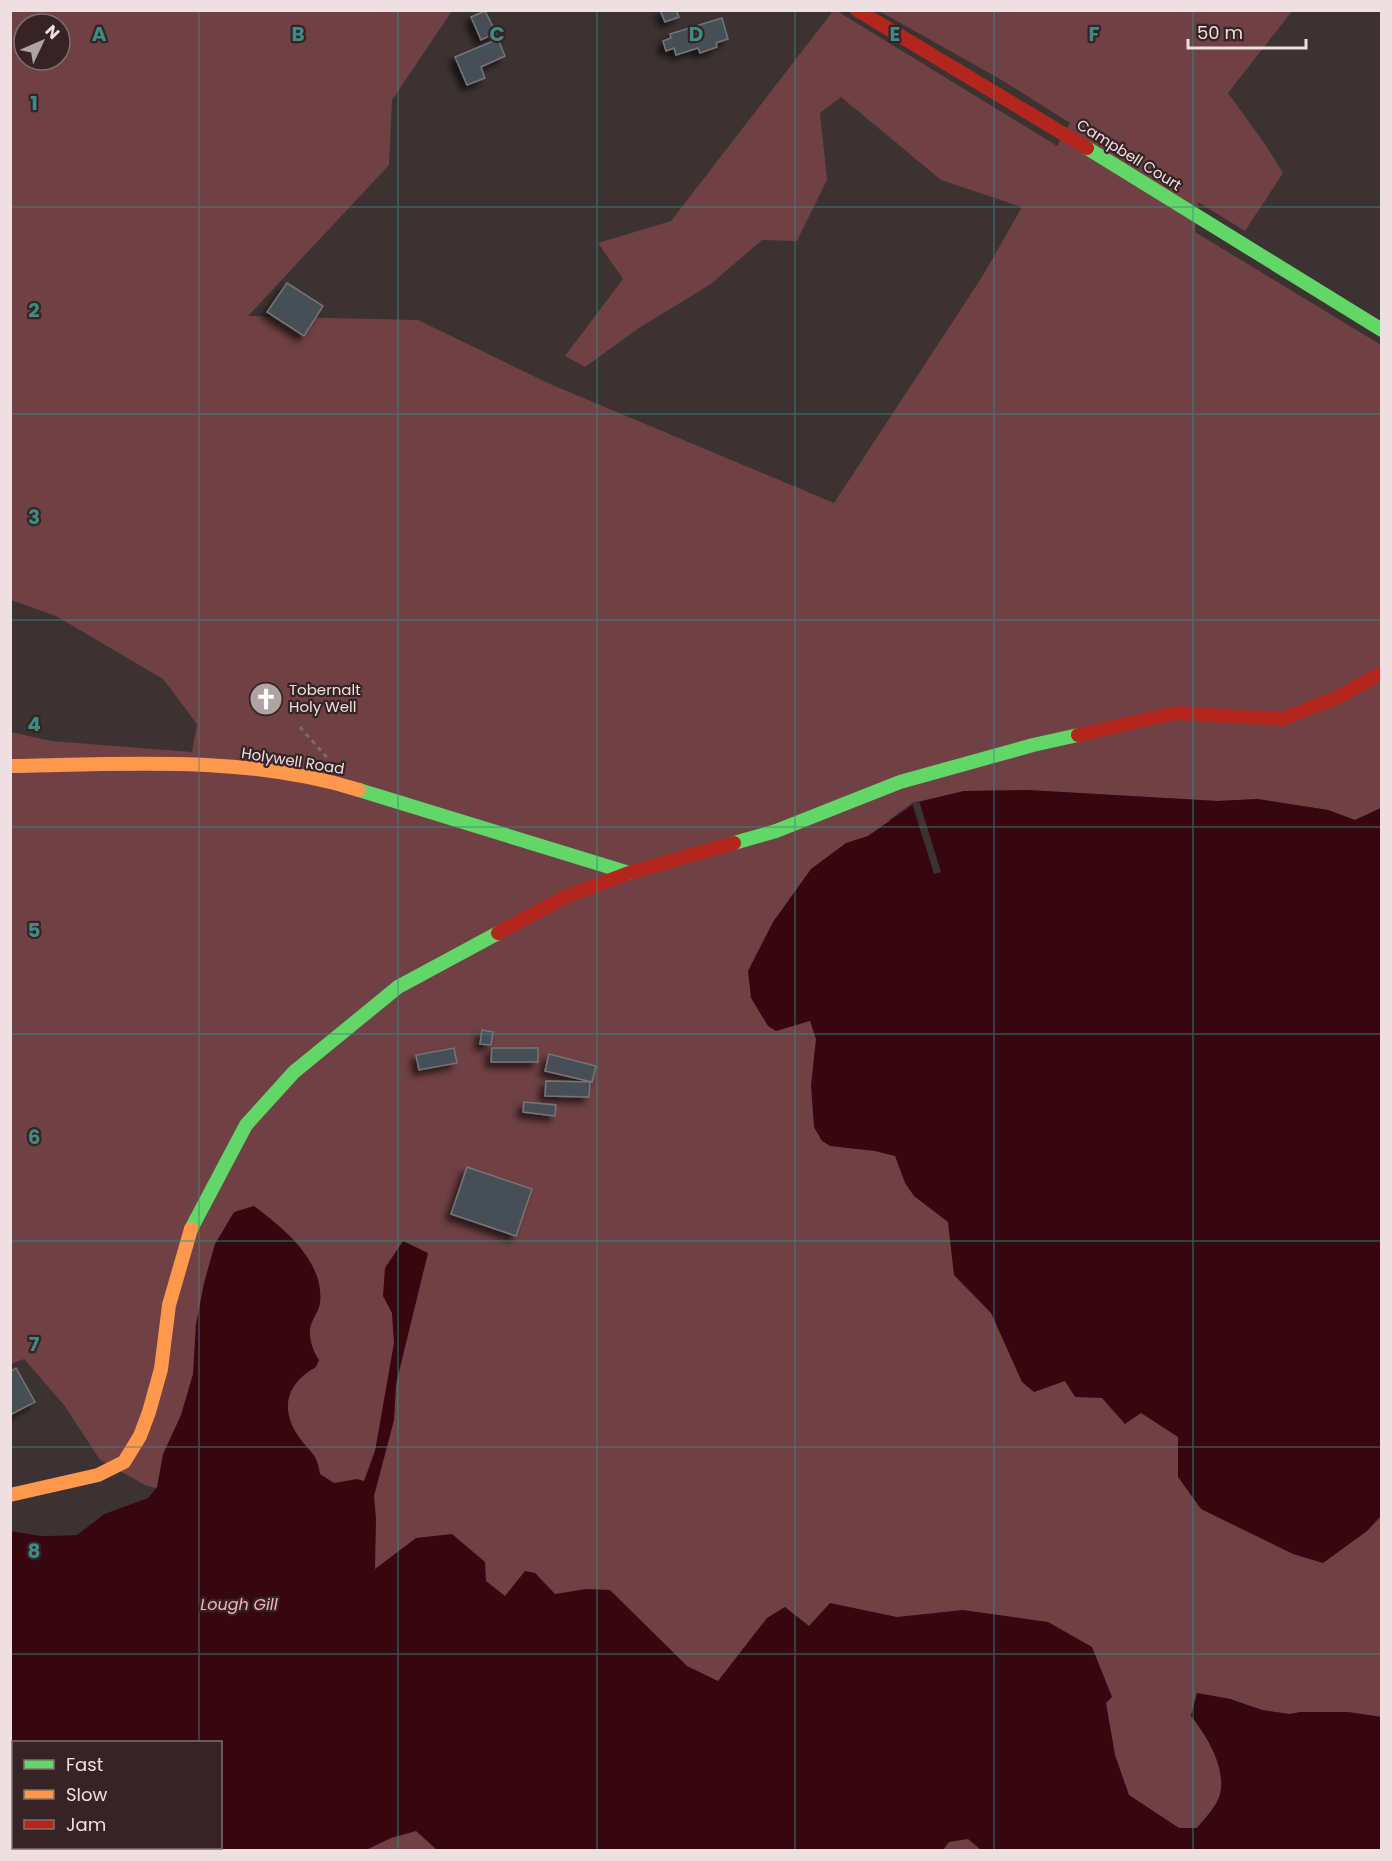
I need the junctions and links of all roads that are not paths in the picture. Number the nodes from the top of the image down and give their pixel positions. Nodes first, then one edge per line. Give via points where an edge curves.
1 (857, 10) edge
2 (1382, 330) edge
3 (1382, 673) edge
4 (10, 766) edge
5 (629, 873) junction
6 (10, 1495) edge

1 - 2 street, Campbell Court
3 - 5 street via 1336,698 1282,719 1176,713 1033,745 900,782 776,831
4 - 5 street, Holywell Road via 139,764 249,768 328,780
5 - 6 street via 565,897 398,987 294,1072 246,1125 190,1231 169,1305 161,1369 149,1412 124,1462 98,1475

